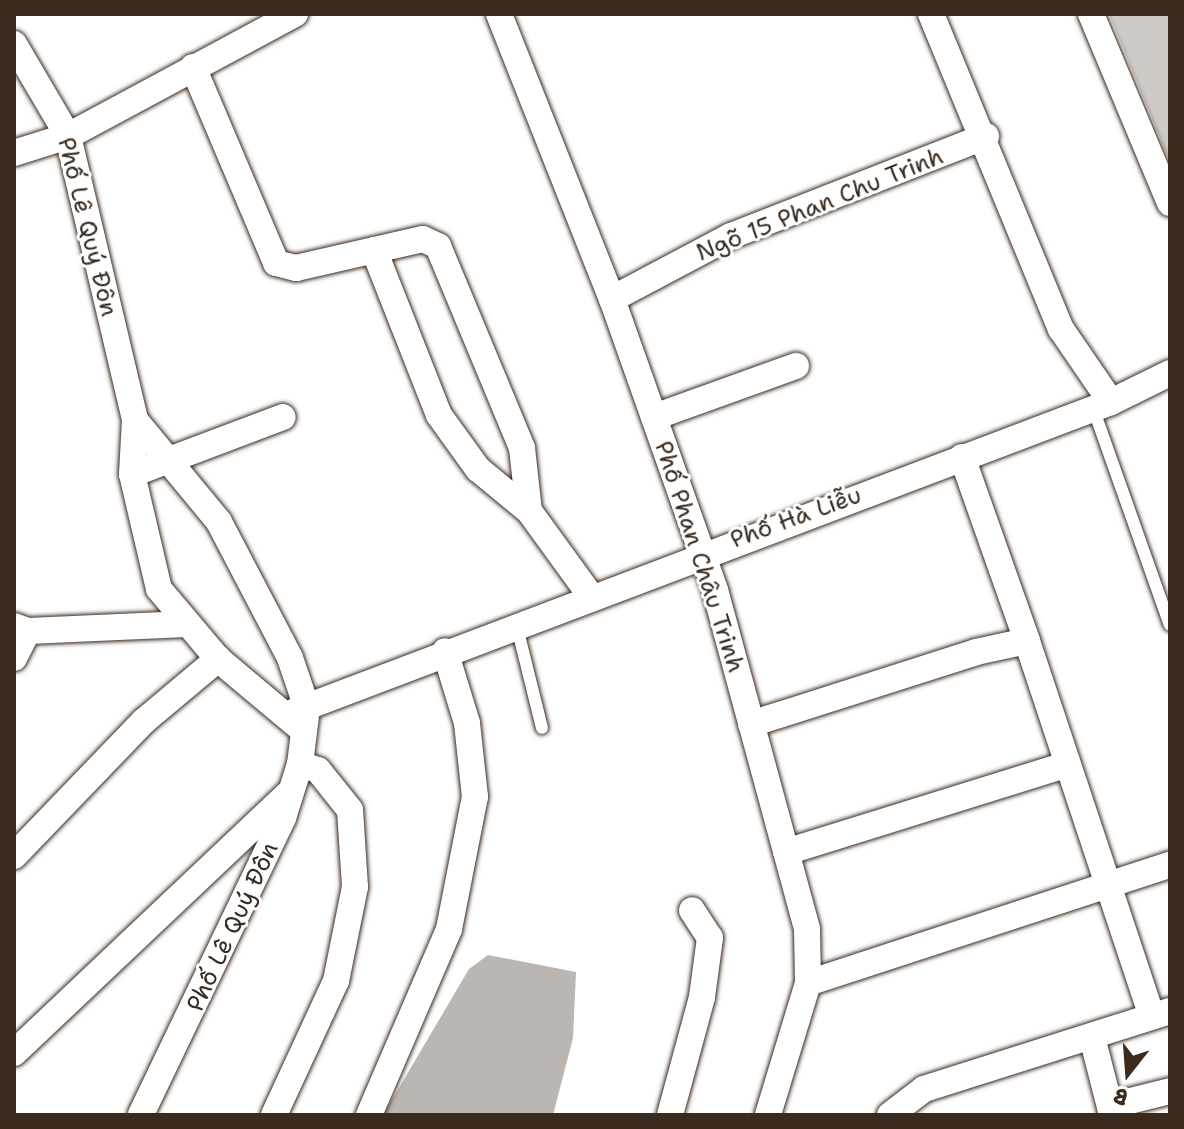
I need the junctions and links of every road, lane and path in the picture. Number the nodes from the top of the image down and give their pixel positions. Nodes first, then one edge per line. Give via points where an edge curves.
1 (295, 14) edge
2 (499, 14) edge
3 (1091, 14) edge
4 (942, 17) edge
5 (14, 44) edge
6 (193, 67) junction
7 (68, 136) junction
8 (986, 136) junction
9 (14, 153) edge
10 (1170, 203) edge
11 (374, 250) junction
12 (612, 299) junction
13 (796, 366) dead end
14 (1170, 373) edge
15 (1102, 405) junction
16 (283, 417) dead end
17 (654, 417) junction
18 (135, 420) junction
19 (962, 457) junction
20 (171, 464) junction
21 (132, 474) junction
22 (529, 511) junction
23 (702, 553) junction
24 (590, 595) junction
25 (187, 624) junction
26 (516, 624) junction
27 (1170, 625) edge
28 (21, 628) edge
29 (1027, 641) junction
30 (445, 651) junction
31 (14, 658) edge
32 (218, 659) junction
33 (299, 718) junction
34 (751, 724) junction
35 (542, 728) dead end
36 (300, 764) junction
37 (1066, 765) junction
38 (293, 790) junction
39 (786, 852) junction
40 (14, 856) edge
41 (1170, 865) edge
42 (1105, 888) junction
43 (692, 910) dead end
44 (808, 983) junction
45 (1161, 1014) edge
46 (1092, 1037) junction
47 (14, 1053) edge
48 (1170, 1091) edge
49 (1111, 1111) edge
50 (141, 1115) edge
51 (274, 1115) edge
52 (369, 1115) edge
53 (670, 1115) edge
54 (768, 1115) edge
55 (890, 1115) edge

1 - 6 street
2 - 12 street, Phố Phan Châu Trinh
3 - 10 street
4 - 8 street
5 - 7 street, Phố Lê Quý Đôn
6 - 7 street
6 - 11 street via 276,263 296,268
7 - 9 street
7 - 18 street, Phố Lê Quý Đôn
8 - 12 street, Ngõ 15 Phan Chu Trinh via 731,236
8 - 15 street via 1061,329
11 - 22 street via 439,415 478,469
11 - 22 street via 423,239 438,246 522,448
12 - 17 street, Phố Phan Châu Trinh
13 - 17 street
14 - 15 street, Phố Hà Liễu
15 - 19 street, Phố Hà Liễu
15 - 27 lane
16 - 20 street
17 - 23 street, Phố Phan Châu Trinh
18 - 20 street, Phố Lê Quý Đôn
18 - 21 street, Phố Lê Quý Đôn
19 - 23 street, Phố Hà Liễu
19 - 29 street
20 - 21 street
20 - 33 street, Phố Lê Quý Đôn via 219,522 260,595
21 - 25 street, Phố Lê Quý Đôn via 159,589
22 - 24 street
23 - 24 street, Phố Hà Liễu
23 - 34 street, Phố Phan Châu Trinh
24 - 26 street, Phố Hà Liễu
25 - 28 street
25 - 32 street, Phố Lê Quý Đôn
26 - 30 street, Phố Hà Liễu
26 - 35 lane
28 - 31 street
29 - 34 street via 976,652
29 - 37 street
30 - 33 street, Phố Hà Liễu
30 - 52 street via 467,723 475,797 449,929
32 - 33 street, Phố Lê Quý Đôn
32 - 40 street via 144,721
33 - 36 street, Phố Lê Quý Đôn
34 - 39 street, Phố Phan Châu Trinh
36 - 38 street, Phố Lê Quý Đôn
36 - 51 street via 318,770 350,810 355,887 336,981
37 - 39 street
37 - 42 street
38 - 47 street
38 - 50 street, Phố Lê Quý Đôn via 251,893
39 - 44 street, Phố Phan Châu Trinh via 807,929
41 - 42 street
42 - 44 street
42 - 45 street
43 - 53 street via 710,938 702,997
44 - 54 street, Phố Phan Châu Trinh
45 - 46 street
46 - 49 street
46 - 55 street via 924,1089
48 - 49 street

